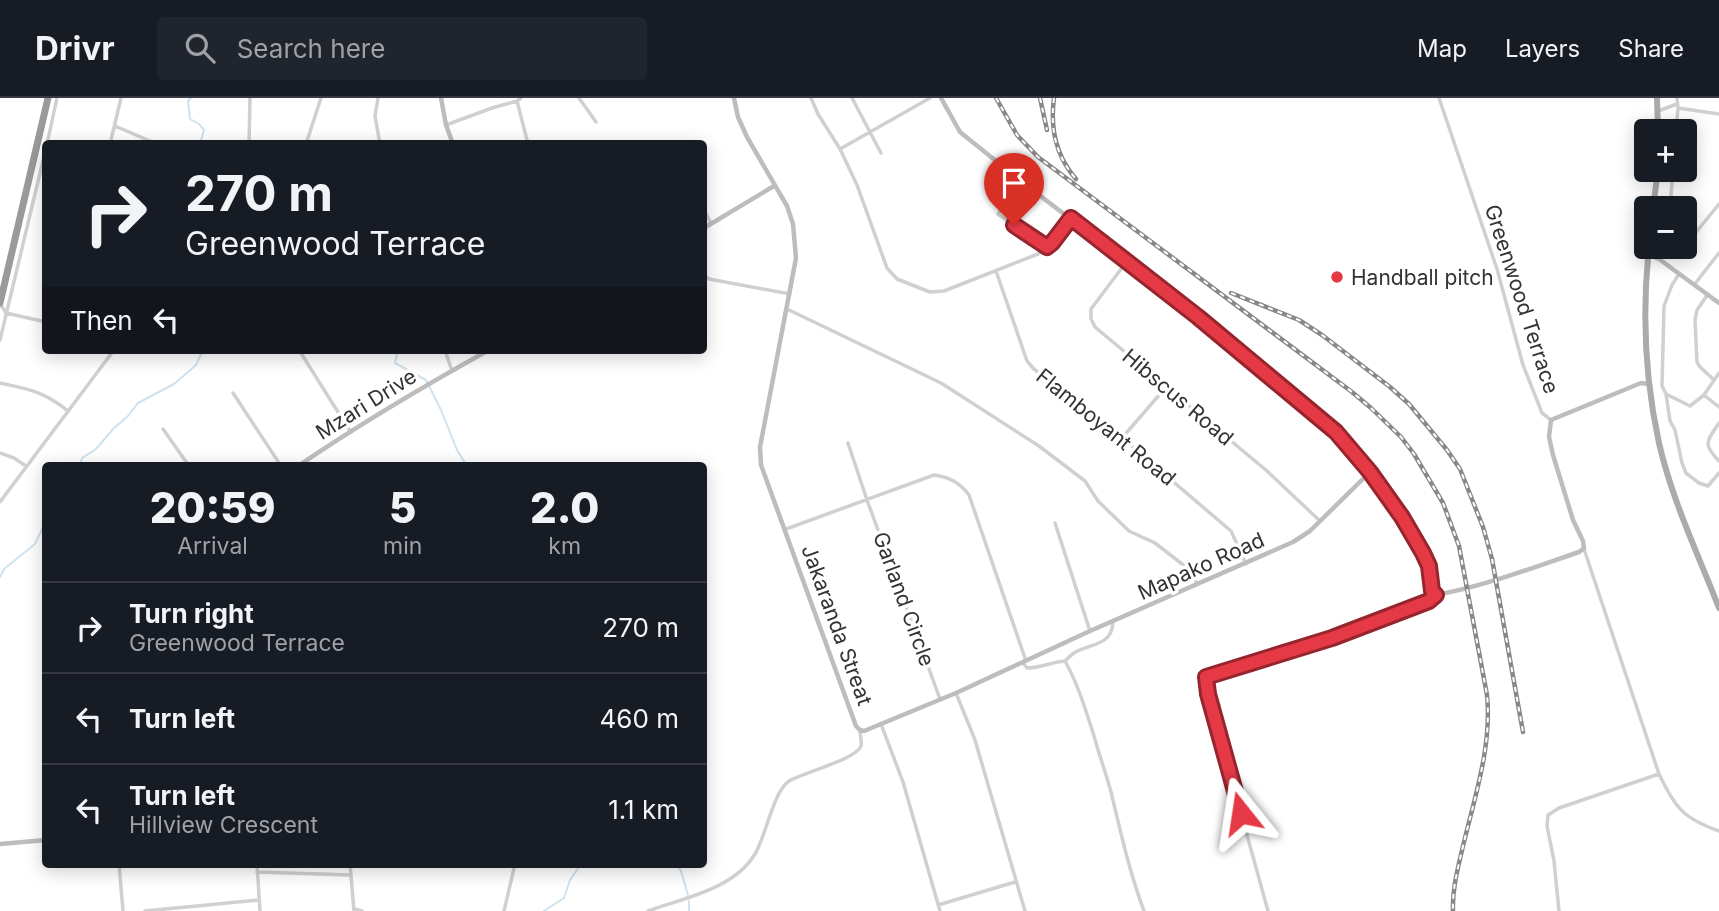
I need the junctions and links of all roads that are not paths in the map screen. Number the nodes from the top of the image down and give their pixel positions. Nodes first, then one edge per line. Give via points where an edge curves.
1 (48, 98) edge
2 (57, 98) edge
3 (121, 98) edge
4 (250, 98) edge
5 (321, 98) edge
6 (378, 98) edge
7 (441, 98) edge
8 (579, 98) edge
9 (734, 98) edge
10 (811, 98) edge
11 (852, 98) edge
12 (930, 98) edge
13 (942, 98) edge
14 (1439, 98) edge
15 (1657, 98) edge
16 (1676, 98) edge
17 (519, 99) edge
18 (1678, 106) junction
19 (1658, 110) junction
20 (1719, 112) edge
21 (1658, 119) edge
22 (1677, 119) edge
23 (596, 121) dead end
24 (446, 125) junction
25 (115, 126) junction
26 (870, 132) junction
27 (47, 140) edge
28 (111, 140) edge
29 (147, 140) edge
30 (249, 140) edge
31 (307, 140) edge
32 (379, 140) edge
33 (452, 140) edge
34 (527, 140) edge
35 (840, 149) junction
36 (881, 153) dead end
37 (42, 163) edge
38 (1021, 181) junction
39 (774, 186) junction
40 (1719, 204) edge
41 (707, 216) edge
42 (1071, 218) junction
43 (711, 223) junction
44 (707, 226) edge
45 (1697, 231) edge
46 (1047, 247) junction
47 (1719, 253) edge
48 (1648, 259) edge
49 (1660, 259) edge
50 (1127, 261) junction
51 (996, 271) junction
52 (1679, 274) junction
53 (707, 277) edge
54 (1695, 285) junction
55 (790, 294) junction
56 (1708, 294) junction
57 (0, 303) edge
58 (1719, 303) edge
59 (787, 309) junction
60 (6, 313) junction
61 (42, 321) edge
62 (0, 340) edge
63 (111, 354) edge
64 (302, 354) edge
65 (446, 354) edge
66 (482, 354) edge
67 (452, 371) junction
68 (1719, 373) edge
69 (1714, 380) junction
70 (0, 383) edge
71 (1649, 384) junction
72 (1166, 387) junction
73 (233, 393) dead end
74 (1666, 394) junction
75 (1704, 395) junction
76 (1719, 407) edge
77 (68, 411) junction
78 (1552, 421) junction
79 (1719, 424) edge
80 (163, 429) dead end
81 (350, 431) junction
82 (1122, 438) junction
83 (848, 443) dead end
84 (0, 453) edge
85 (1719, 461) edge
86 (185, 462) edge
87 (278, 462) edge
88 (304, 462) edge
89 (26, 466) junction
90 (1370, 472) junction
91 (1719, 473) edge
92 (867, 500) junction
93 (0, 502) edge
94 (1320, 521) junction
95 (1055, 523) dead end
96 (786, 529) junction
97 (1584, 548) junction
98 (1246, 564) junction
99 (1198, 585) junction
100 (1436, 595) junction
101 (1719, 608) edge
102 (1113, 622) junction
103 (1090, 631) junction
104 (1065, 661) junction
105 (1024, 662) junction
106 (956, 693) junction
107 (940, 699) junction
108 (881, 724) junction
109 (860, 730) junction
110 (1659, 774) junction
111 (1719, 831) edge
112 (42, 839) edge
113 (0, 844) edge
114 (119, 868) edge
115 (257, 868) edge
116 (350, 868) edge
117 (514, 868) edge
118 (257, 872) junction
119 (351, 875) junction
120 (1016, 881) junction
121 (259, 900) junction
122 (938, 905) junction
123 (355, 910) edge
124 (123, 911) edge
125 (145, 911) edge
126 (260, 911) edge
127 (362, 911) edge
128 (504, 911) edge
129 (648, 911) edge
130 (940, 911) edge
131 (1025, 911) edge
132 (1144, 911) edge
133 (1268, 911) edge
134 (1559, 911) edge

1 - 57 highway
2 - 27 street
3 - 25 street
4 - 30 street
5 - 31 street
6 - 32 street via 375,116
7 - 24 street
8 - 23 street
9 - 39 street via 738,117
10 - 35 street
11 - 26 street
12 - 26 street
13 - 38 street via 960,132
14 - 78 street, Greenwood Terrace via 1497,269 1523,365 1542,413
15 - 19 main road
16 - 18 street
17 - 24 street
17 - 34 street
18 - 19 street
18 - 20 street
18 - 22 street
19 - 21 main road
24 - 33 street
25 - 28 street
25 - 29 street
26 - 35 street
26 - 36 street
35 - 51 street via 858,185 887,268 897,279 930,292 944,291
37 - 60 street
38 - 42 street
38 - 46 street via 998,214
39 - 43 street
39 - 55 street, Jakaranda Streat via 793,224 796,258
40 - 45 street
41 - 43 street
42 - 46 street
42 - 50 street
43 - 44 street
46 - 51 street
47 - 54 street
48 - 71 main road via 1645,336
49 - 52 street
50 - 72 street, Hibscus Road via 1091,310 1091,319
50 - 90 street via 1336,432
51 - 82 street, Flamboyant Road via 1027,361
52 - 54 street
52 - 74 street via 1664,306 1662,386
53 - 55 street
54 - 56 street
55 - 59 street, Jakaranda Streat
56 - 58 street
56 - 69 street via 1695,320 1697,362
57 - 60 street
59 - 96 street, Jakaranda Streat via 760,447 761,466
59 - 99 street via 940,383 1038,446 1085,481 1129,531 1155,543 1186,567
60 - 61 street
60 - 62 street
63 - 77 street
64 - 81 street
65 - 67 street
66 - 67 street, Mzari Drive
67 - 81 street, Mzari Drive
68 - 69 street
69 - 75 street
70 - 77 street via 32,390
71 - 78 street via 1641,383
71 - 101 main road via 1659,443 1678,506
72 - 82 street
72 - 94 street, Hibscus Road
73 - 87 street
74 - 75 street via 1690,406
74 - 91 street via 1686,473 1708,486
75 - 76 street
77 - 89 street
78 - 97 street, Greenwood Terrace via 1553,455
79 - 85 street via 1707,440 1708,450
80 - 86 street
81 - 88 street, Mzari Drive
82 - 98 street, Flamboyant Road via 1231,531
83 - 92 street, Garland Circle
84 - 89 street
89 - 93 street
90 - 94 street, Mapako Road
90 - 100 street via 1423,553
92 - 96 street
92 - 105 street via 934,475 961,485 970,495
92 - 107 street, Garland Circle
94 - 98 street, Mapako Road via 1293,542
95 - 103 street
96 - 109 street, Jakaranda Streat
97 - 100 street via 1468,589
97 - 110 street, Greenwood Terrace
98 - 99 street, Mapako Road
99 - 102 street, Mapako Road
100 - 133 street via 1332,638 1206,677
102 - 103 street, Mapako Road
102 - 104 street via 1106,640
103 - 105 street, Mapako Road
104 - 105 street via 1037,668 1027,668
104 - 132 street via 1087,714
105 - 106 street, Mapako Road
106 - 107 street, Mapako Road
106 - 120 street via 975,740
107 - 108 street, Mapako Road
108 - 109 street, Mapako Road
108 - 122 street via 903,782
109 - 129 street via 858,751 788,782 776,800 756,853 740,872 709,890
110 - 111 street, Greenwood Terrace via 1684,815
110 - 134 street via 1548,815
112 - 113 street
114 - 124 street
115 - 118 street
116 - 119 street
117 - 128 street
118 - 119 street
118 - 121 street
119 - 123 street
120 - 122 street
120 - 131 street
121 - 125 street
121 - 126 street
122 - 130 street
123 - 127 street

